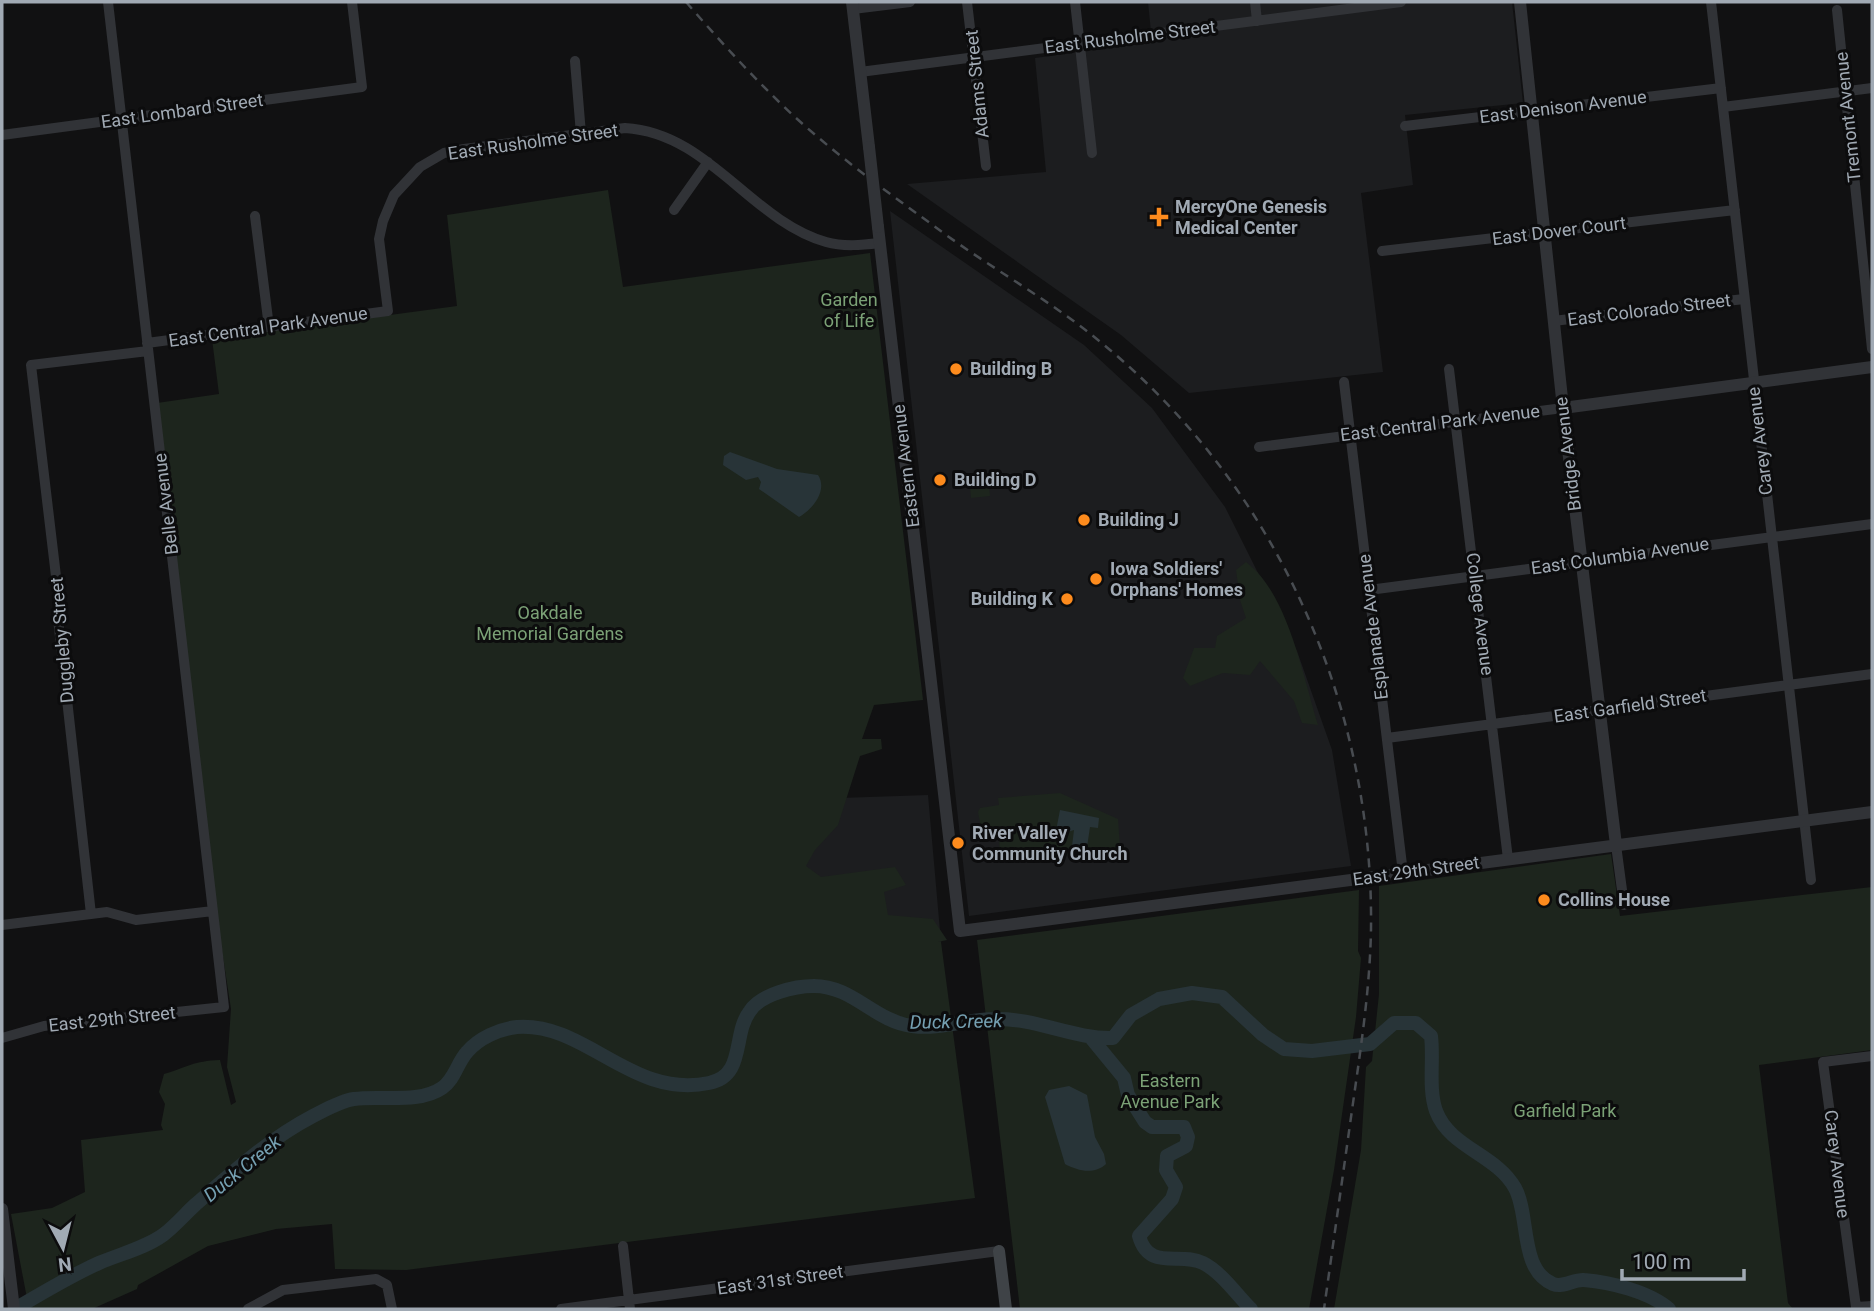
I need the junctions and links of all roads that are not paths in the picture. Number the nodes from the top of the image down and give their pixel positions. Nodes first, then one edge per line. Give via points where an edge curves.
1 (108, 2) edge
2 (352, 2) edge
3 (910, 2) edge
4 (967, 2) edge
5 (1075, 2) edge
6 (1255, 2) edge
7 (1401, 2) edge
8 (1520, 2) edge
9 (1711, 2) edge
10 (852, 6) edge
11 (1837, 10) dead end
12 (1257, 20) junction
13 (1080, 43) junction
14 (974, 57) junction
15 (575, 61) dead end
16 (860, 72) junction
17 (1721, 88) junction
18 (1872, 88) edge
19 (1846, 92) junction
20 (1723, 107) junction
21 (1531, 111) junction
22 (122, 119) junction
23 (1405, 126) dead end
24 (582, 134) junction
25 (2, 135) edge
26 (1092, 153) dead end
27 (709, 162) junction
28 (986, 166) dead end
29 (674, 210) dead end
30 (1735, 210) junction
31 (255, 216) dead end
32 (1544, 232) junction
33 (880, 243) junction
34 (1382, 251) dead end
35 (1744, 299) junction
36 (388, 311) joint
37 (1553, 321) junction
38 (269, 327) junction
39 (148, 347) junction
40 (1872, 349) edge
41 (31, 365) joint
42 (1872, 367) edge
43 (1449, 369) dead end
44 (1344, 382) dead end
45 (1753, 383) junction
46 (1563, 408) junction
47 (1455, 421) junction
48 (1350, 435) junction
49 (1259, 447) dead end
50 (1872, 524) edge
51 (1771, 536) junction
52 (1581, 562) junction
53 (1475, 576) junction
54 (1368, 590) junction
55 (1872, 674) edge
56 (1788, 685) junction
57 (1599, 710) junction
58 (1494, 724) junction
59 (1387, 738) junction
60 (1872, 811) edge
61 (1804, 820) junction
62 (1616, 845) junction
63 (1508, 859) junction
64 (1403, 873) junction
65 (1811, 880) dead end
66 (1624, 905) dead end
67 (213, 911) junction
68 (91, 914) junction
69 (2, 925) edge
70 (960, 931) joint
71 (223, 1007) joint
72 (2, 1038) edge
73 (1872, 1056) edge
74 (2, 1209) edge
75 (3, 1228) edge
76 (623, 1246) dead end
77 (999, 1251) joint
78 (629, 1305) edge
79 (1872, 1306) edge
80 (13, 1309) edge
81 (248, 1309) edge
82 (392, 1309) edge
83 (561, 1309) edge
84 (1006, 1309) edge

1 - 22 street, Belle Avenue
2 - 22 street, East Lombard Street via 362,86
3 - 10 street
4 - 14 street, Adams Street
5 - 13 street
6 - 12 street
7 - 12 street, East Rusholme Street
8 - 21 street, Bridge Avenue
9 - 17 street, Carey Avenue
10 - 16 street, Eastern Avenue
11 - 19 street, Tremont Avenue
12 - 13 street, East Rusholme Street
13 - 14 street, East Rusholme Street
13 - 26 street
14 - 16 street, East Rusholme Street
14 - 28 street, Adams Street
15 - 24 street
16 - 33 street, Eastern Avenue, bridge
17 - 20 street, Carey Avenue
17 - 21 street, East Denison Avenue
18 - 19 street
19 - 20 street
19 - 40 street, Tremont Avenue
20 - 30 street, Carey Avenue
21 - 23 street, East Denison Avenue
21 - 32 street, Bridge Avenue
22 - 25 street, East Lombard Street
22 - 39 street, Belle Avenue
24 - 27 street, East Rusholme Street via 643,129 681,142
24 - 36 street, East Rusholme Street via 444,153 411,175 387,206 379,239
27 - 29 street
27 - 33 street, East Rusholme Street via 809,235 852,246
30 - 32 street, East Dover Court
30 - 35 street, Carey Avenue
31 - 38 street
32 - 34 street, East Dover Court
32 - 37 street, Bridge Avenue
33 - 70 street, Eastern Avenue
35 - 37 street, East Colorado Street
35 - 45 street, Carey Avenue
36 - 38 street, East Central Park Avenue
37 - 46 street, Bridge Avenue
38 - 39 street, East Central Park Avenue
39 - 41 street, East Central Park Avenue
39 - 67 street, Belle Avenue
41 - 68 street, Duggleby Street
42 - 45 street, East Central Park Avenue
43 - 47 street, College Avenue
44 - 48 street, Esplanade Avenue
45 - 46 street, East Central Park Avenue
45 - 51 street, Carey Avenue
46 - 47 street, East Central Park Avenue
46 - 52 street, Bridge Avenue
47 - 48 street, East Central Park Avenue
47 - 53 street, College Avenue
48 - 49 street, East Central Park Avenue
48 - 54 street, Esplanade Avenue
50 - 51 street, East Columbia Avenue
51 - 52 street, East Columbia Avenue
51 - 56 street, Carey Avenue
52 - 53 street, East Columbia Avenue
52 - 57 street, Bridge Avenue
53 - 54 street, East Columbia Avenue
53 - 58 street, College Avenue
54 - 59 street, Esplanade Avenue
55 - 56 street, East Garfield Street
56 - 57 street, East Garfield Street
56 - 61 street, Carey Avenue
57 - 58 street, East Garfield Street
57 - 62 street, Bridge Avenue
58 - 59 street, East Garfield Street
58 - 63 street, College Avenue
59 - 64 street, Esplanade Avenue
60 - 61 street, East 29th Street
61 - 62 street, East 29th Street
61 - 65 street, Carey Avenue
62 - 63 street, East 29th Street
62 - 66 street, Bridge Avenue
63 - 64 street, East 29th Street
64 - 70 street, East 29th Street
67 - 68 street via 136,920 120,914
67 - 71 street, Belle Avenue
68 - 69 street
71 - 72 street, East 29th Street via 44,1026
73 - 79 street, Carey Avenue via 1823,1062 1856,1307
74 - 75 street
75 - 80 street
76 - 78 street
77 - 78 street, East 31st Street
77 - 84 main road
78 - 83 street, East 31st Street
81 - 82 street via 298,1286 376,1279 387,1285

